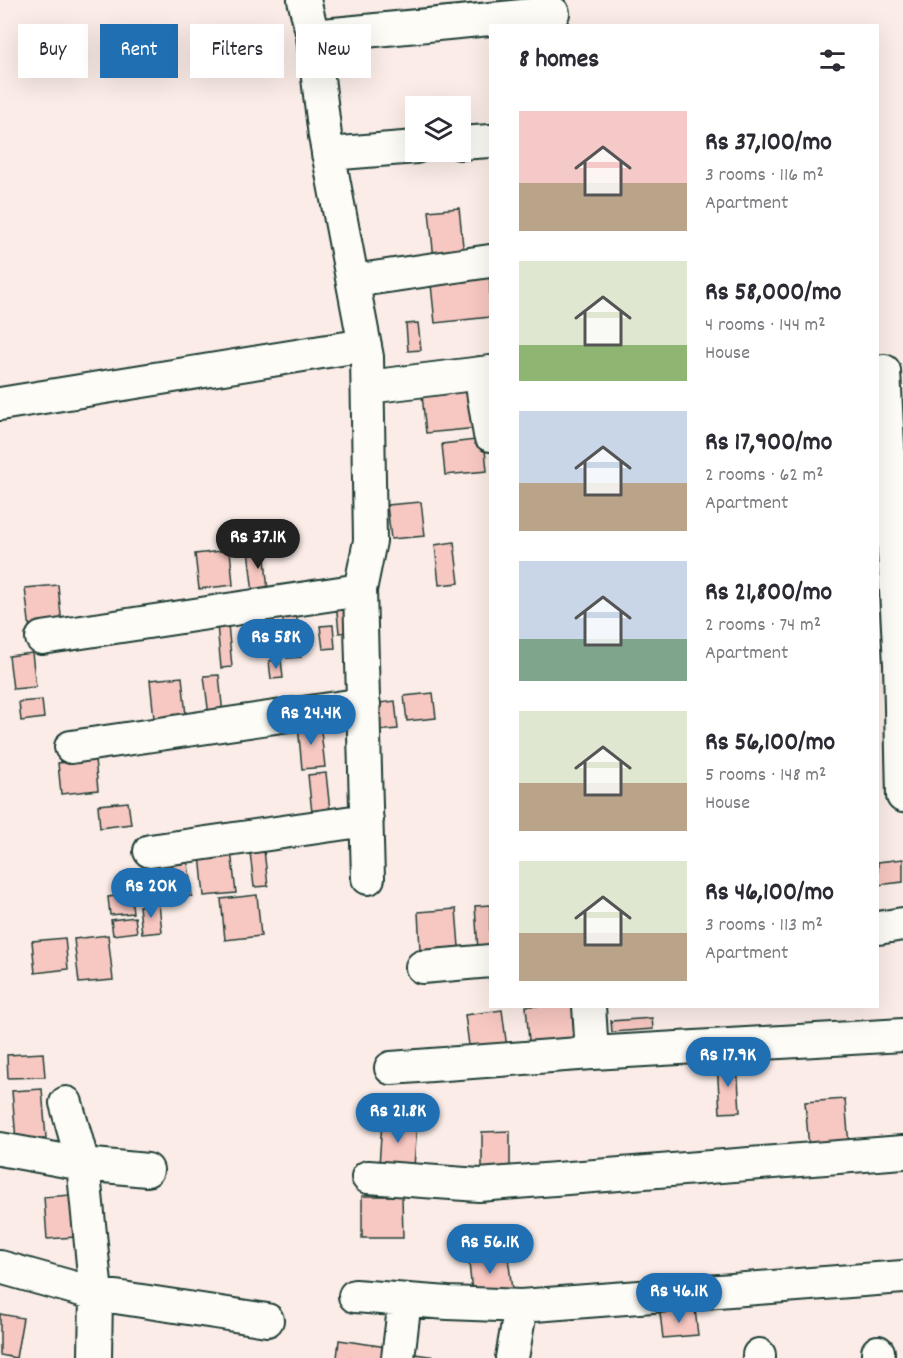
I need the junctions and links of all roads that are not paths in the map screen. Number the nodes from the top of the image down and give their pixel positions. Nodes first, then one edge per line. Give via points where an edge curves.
1 (304, 0) edge
2 (553, 13) dead end
3 (310, 24) edge
4 (371, 30) edge
5 (318, 78) edge
6 (489, 141) edge
7 (471, 142) edge
8 (405, 148) edge
9 (328, 154) junction
10 (489, 261) edge
11 (352, 281) junction
12 (365, 345) junction
13 (888, 368) edge
14 (485, 372) edge
15 (368, 387) junction
16 (0, 404) edge
17 (489, 422) edge
18 (883, 428) edge
19 (886, 546) edge
20 (360, 590) junction
21 (42, 638) dead end
22 (889, 665) edge
23 (364, 704) junction
24 (70, 747) dead end
25 (903, 795) edge
26 (879, 796) edge
27 (367, 820) junction
28 (150, 851) dead end
29 (368, 878) dead end
30 (903, 924) edge
31 (879, 928) edge
32 (489, 961) edge
33 (422, 967) dead end
34 (589, 1008) edge
35 (903, 1035) edge
36 (592, 1053) junction
37 (392, 1068) dead end
38 (66, 1104) dead end
39 (0, 1149) edge
40 (903, 1152) edge
41 (83, 1164) junction
42 (147, 1170) dead end
43 (368, 1177) dead end
44 (0, 1267) edge
45 (903, 1277) edge
46 (96, 1294) junction
47 (355, 1296) dead end
48 (405, 1300) junction
49 (521, 1306) junction
50 (267, 1320) dead end
51 (95, 1358) edge
52 (398, 1358) edge
53 (512, 1358) edge

1 - 3 street
2 - 4 street
5 - 9 street
6 - 7 street
8 - 9 street
9 - 11 street
10 - 11 street
11 - 12 street
12 - 15 street
12 - 16 street
13 - 18 street
14 - 15 street
14 - 17 street
15 - 20 street via 370,541
18 - 19 street
19 - 22 street
20 - 21 street
20 - 23 street
22 - 25 street
23 - 24 street
23 - 27 street
25 - 26 street
27 - 28 street
27 - 29 street
30 - 31 street
32 - 33 street
34 - 36 street
35 - 36 street
36 - 37 street
38 - 41 street
39 - 41 street
40 - 43 street via 479,1185
41 - 42 street
41 - 46 street
44 - 46 street
45 - 49 street
46 - 50 street
46 - 51 street
47 - 48 street
48 - 49 street
48 - 52 street
49 - 53 street

